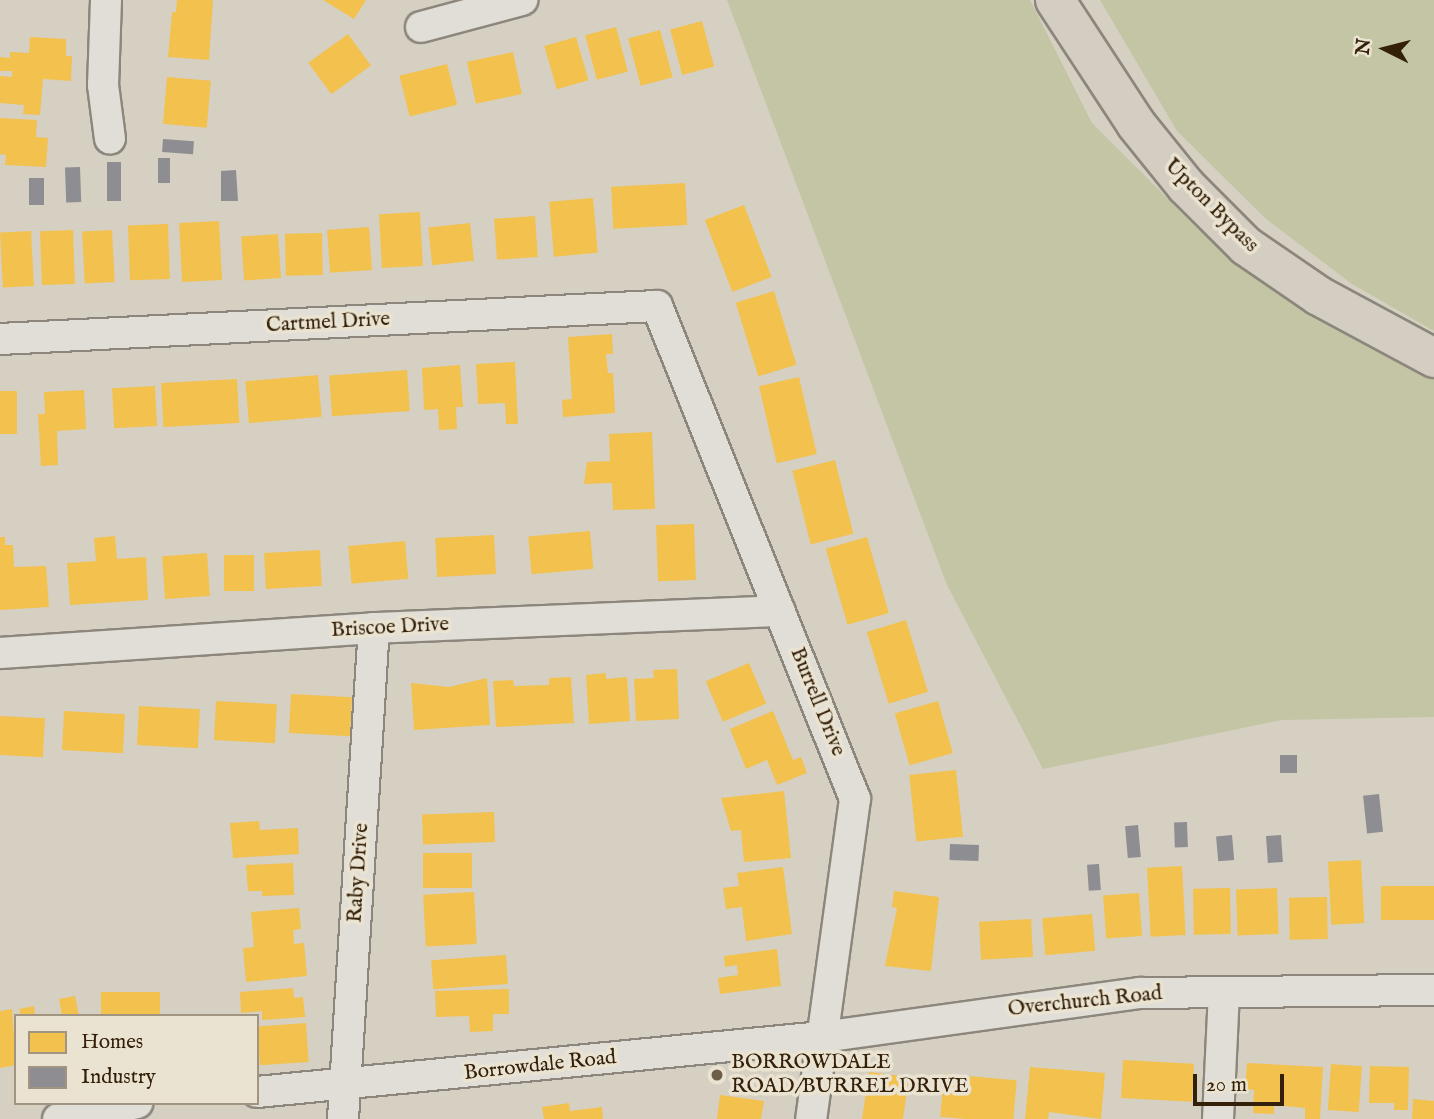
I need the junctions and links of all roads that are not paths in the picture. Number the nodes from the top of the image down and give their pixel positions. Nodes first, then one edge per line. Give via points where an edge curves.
1 (106, 0) edge
2 (523, 0) edge
3 (1055, 0) edge
4 (1072, 0) edge
5 (421, 27) dead end
6 (1092, 61) junction
7 (110, 139) dead end
8 (657, 306) joint
9 (0, 339) edge
10 (1434, 358) edge
11 (780, 611) junction
12 (374, 628) junction
13 (0, 653) edge
14 (1434, 990) edge
15 (1224, 993) junction
16 (822, 1037) junction
17 (346, 1085) junction
18 (259, 1092) edge
19 (127, 1105) edge
20 (58, 1119) edge
21 (343, 1119) edge
22 (811, 1119) edge
23 (1218, 1119) edge

1 - 7 street via 103,85
2 - 5 street
3 - 6 main road, Upton Bypass
4 - 6 main road, Upton Bypass
6 - 10 main road, Upton Bypass via 1186,186 1246,246 1319,296
8 - 9 street, Cartmel Drive
8 - 11 street, Burrell Drive
11 - 12 street, Briscoe Drive
11 - 16 street, Burrell Drive via 855,799
12 - 13 street, Briscoe Drive
12 - 17 street, Raby Drive
14 - 15 street, Overchurch Road
15 - 16 street, Overchurch Road via 1140,992
15 - 23 street
16 - 17 street, Borrowdale Road
16 - 22 street, Burrell Drive
17 - 18 street, Borrowdale Road
17 - 21 street, Raby Drive
19 - 20 street

